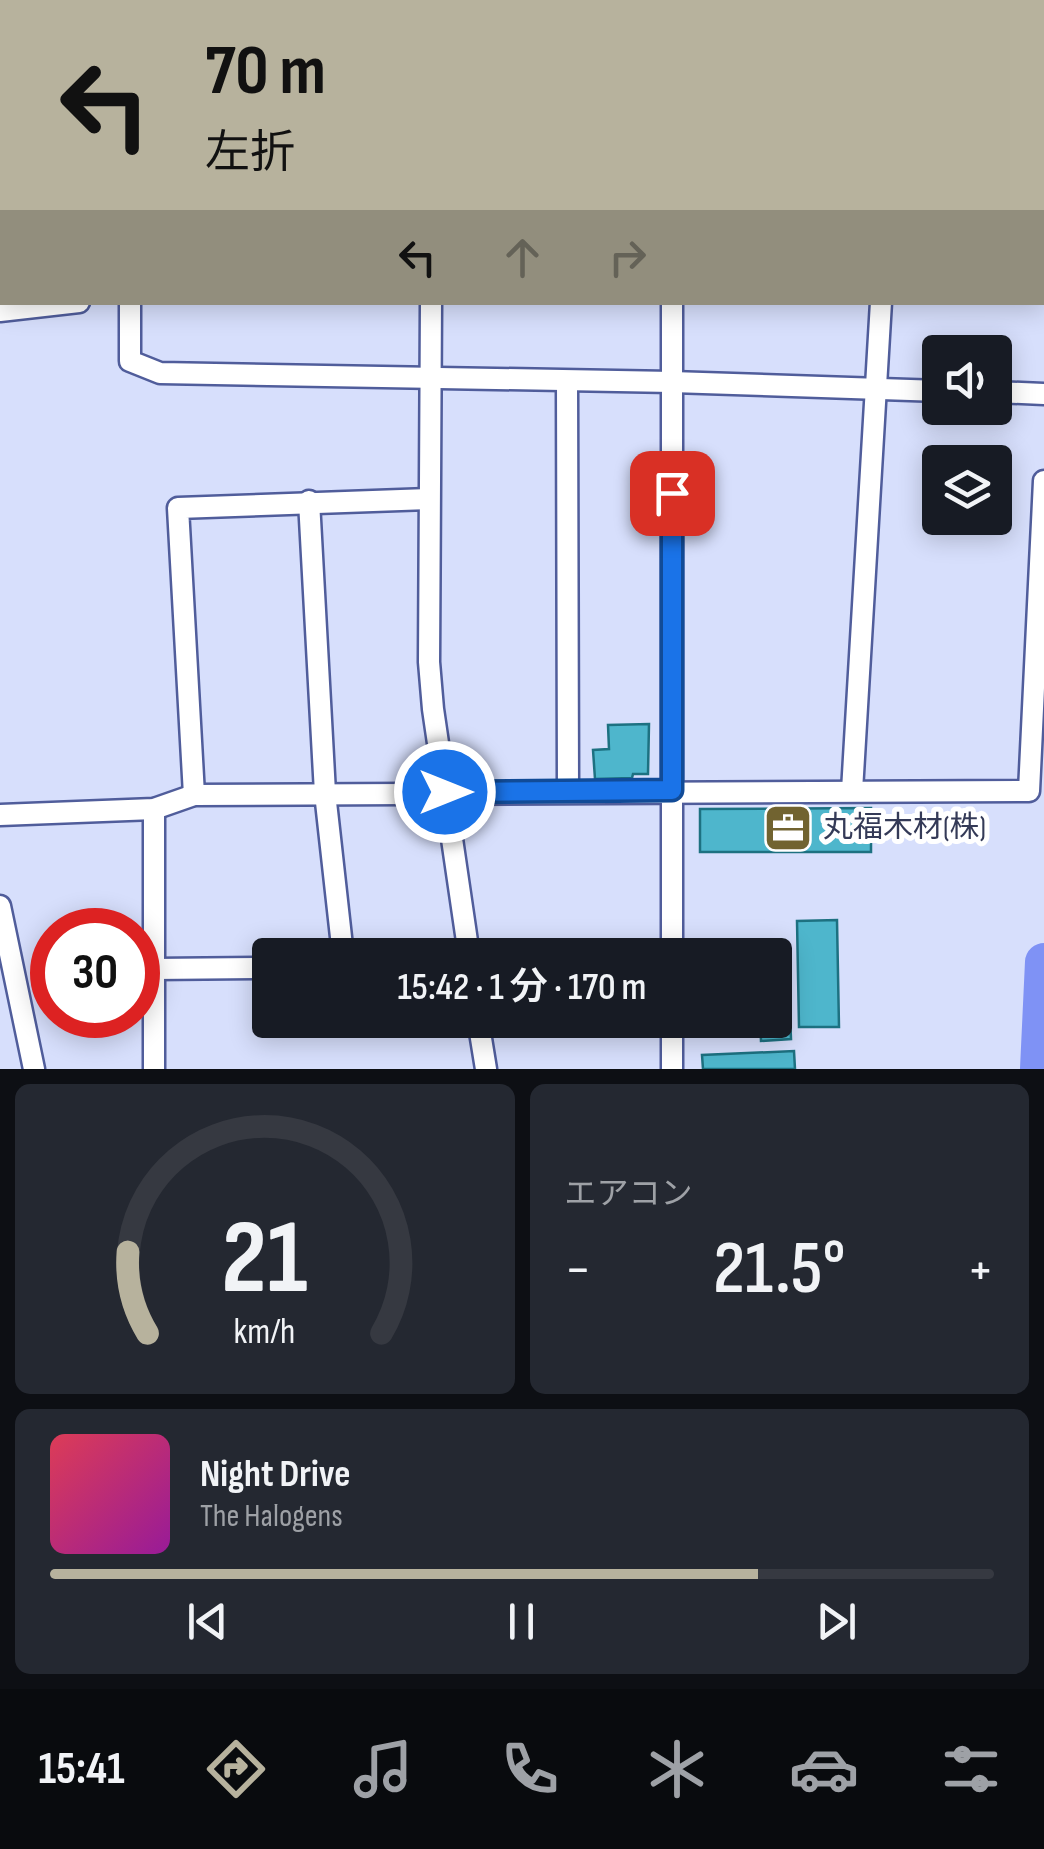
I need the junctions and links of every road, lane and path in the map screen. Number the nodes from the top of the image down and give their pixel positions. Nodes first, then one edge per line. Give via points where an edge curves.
1 (53, 305) edge
2 (130, 305) edge
3 (431, 305) edge
4 (672, 305) edge
5 (881, 305) edge
6 (0, 311) edge
7 (430, 379) junction
8 (567, 381) junction
9 (672, 382) junction
10 (877, 389) junction
11 (922, 390) edge
12 (1012, 393) edge
13 (1044, 394) edge
14 (1044, 481) edge
15 (429, 500) junction
16 (309, 501) junction
17 (672, 790) junction
18 (568, 791) junction
19 (852, 791) junction
20 (325, 792) junction
21 (445, 792) junction
22 (194, 795) junction
23 (154, 810) junction
24 (0, 816) edge
25 (0, 906) edge
26 (154, 908) edge
27 (341, 938) edge
28 (466, 938) edge
29 (672, 938) edge
30 (252, 968) edge
31 (160, 969) edge
32 (154, 1038) edge
33 (481, 1038) edge
34 (672, 1038) edge
35 (34, 1069) edge
36 (154, 1069) edge
37 (486, 1069) edge
38 (672, 1069) edge

1 - 6 street
2 - 7 street via 130,361 160,373
3 - 7 street
4 - 9 street
5 - 10 street
7 - 8 street
7 - 15 street
8 - 9 street
8 - 18 street
9 - 10 street
9 - 17 street
10 - 11 street
10 - 19 street
12 - 13 street
14 - 19 street via 1029,791
15 - 16 street
15 - 21 street via 429,662
16 - 20 street
16 - 22 street via 178,508
17 - 18 street
17 - 19 street
17 - 29 street
18 - 21 street
20 - 21 street
20 - 22 street
20 - 27 street
21 - 28 street
22 - 23 street
23 - 24 street
23 - 26 street
25 - 35 street
30 - 31 street
32 - 36 street
33 - 37 street
34 - 38 street

